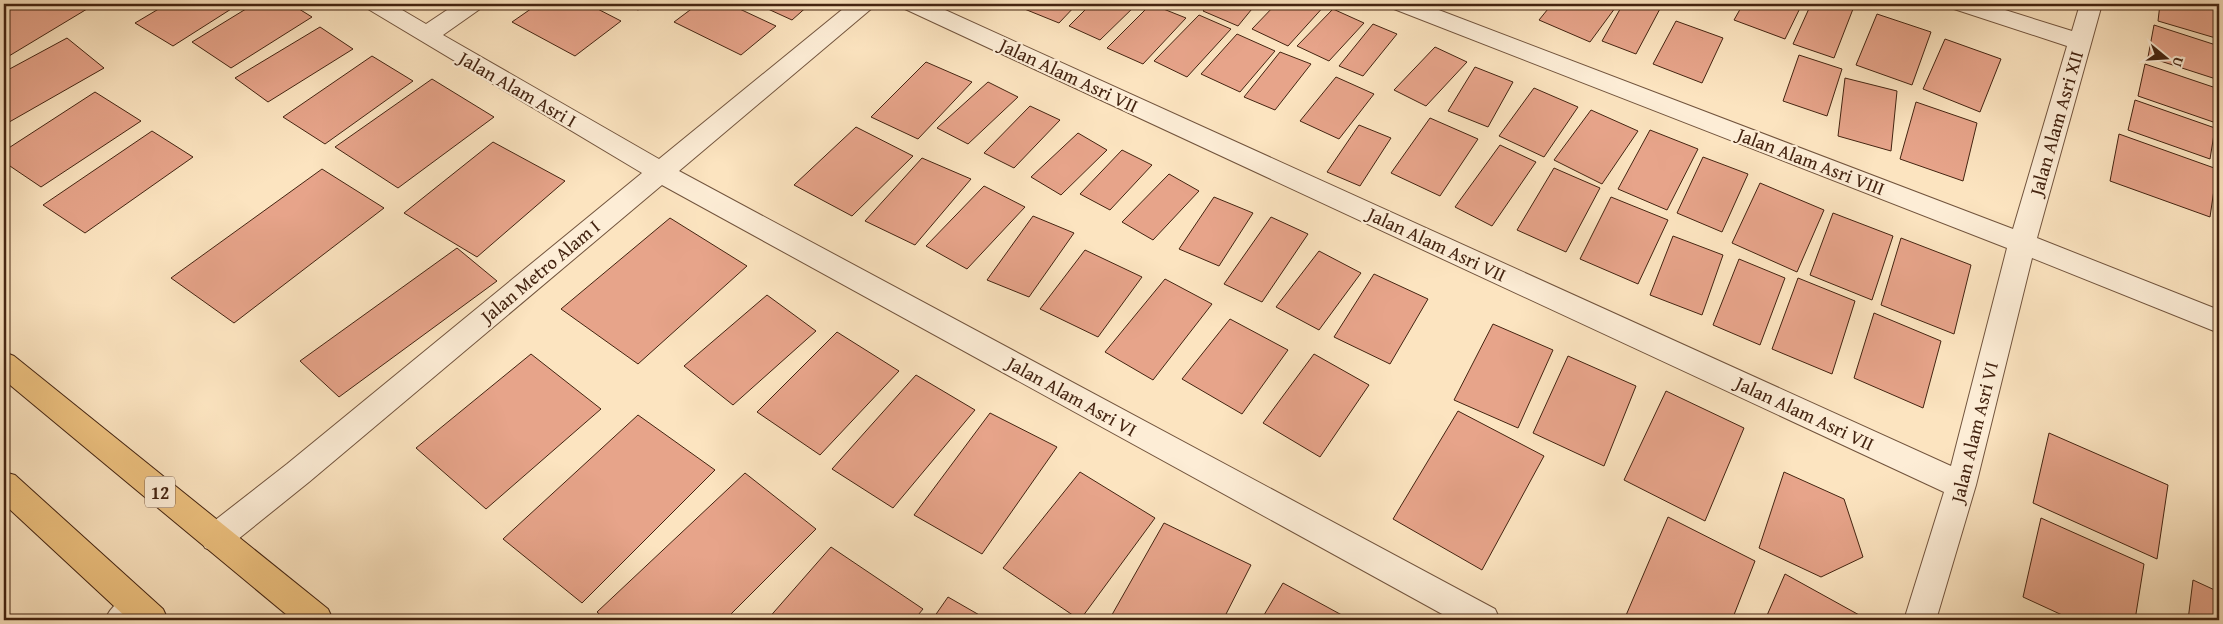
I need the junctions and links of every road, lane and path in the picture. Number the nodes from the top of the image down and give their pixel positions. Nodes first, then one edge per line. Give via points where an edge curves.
1 (376, 4) edge
2 (472, 4) edge
3 (863, 4) edge
4 (913, 4) edge
5 (1402, 4) edge
6 (1962, 4) edge
7 (2091, 4) edge
8 (426, 35) junction
9 (2079, 42) junction
10 (660, 172) junction
11 (2022, 242) junction
12 (2219, 322) edge
13 (4, 364) edge
14 (4, 485) edge
15 (1962, 485) junction
16 (216, 538) junction
17 (137, 616) edge
18 (317, 620) edge
19 (1484, 620) edge
20 (1920, 620) edge

1 - 8 street, Jalan Alam Asri I
2 - 8 street
3 - 10 street, Jalan Metro Alam I
4 - 15 street, Jalan Alam Asri VII
5 - 11 street, Jalan Alam Asri VIII
6 - 9 street
7 - 9 street, Jalan Alam Asri XII
8 - 10 street, Jalan Alam Asri I
9 - 11 street, Jalan Alam Asri XII
10 - 16 street, Jalan Metro Alam I
10 - 19 street, Jalan Alam Asri VI
11 - 12 street, Jalan Alam Asri VIII
11 - 15 street, Jalan Alam Asri VI
13 - 16 highway, 12
14 - 17 highway
15 - 20 street, Jalan Alam Asri VI
16 - 18 highway, 12

